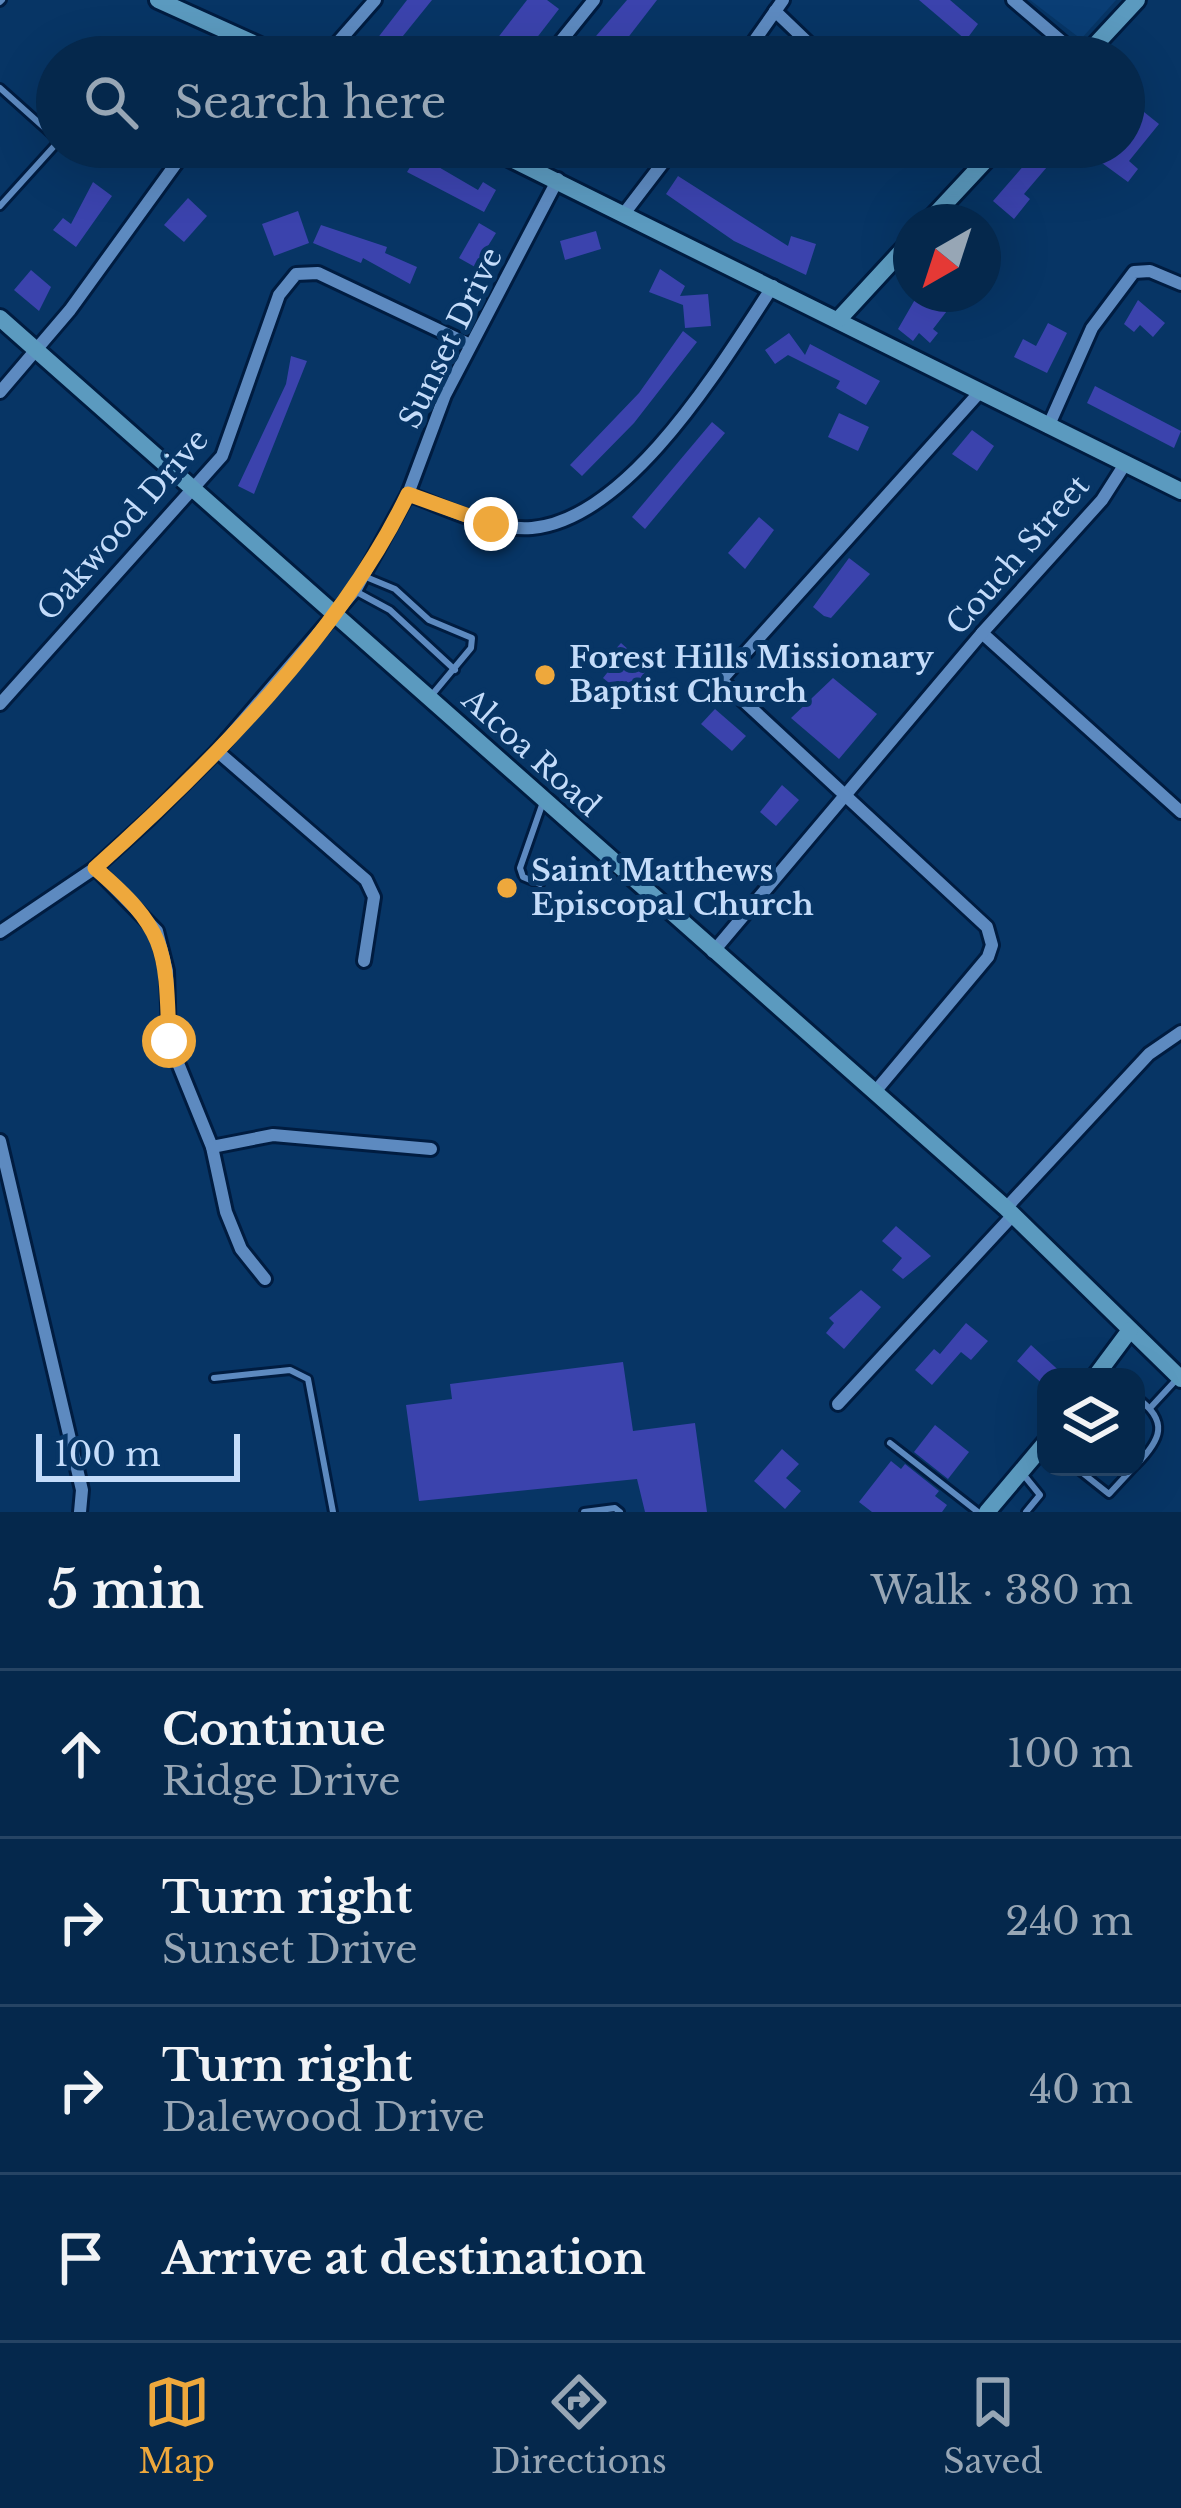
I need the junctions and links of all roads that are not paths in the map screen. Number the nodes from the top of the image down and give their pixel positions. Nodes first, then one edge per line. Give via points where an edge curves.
1 (158, 0) edge
2 (374, 0) edge
3 (594, 0) edge
4 (1012, 0) edge
5 (779, 5) edge
6 (1125, 5) edge
7 (223, 36) edge
8 (343, 36) edge
9 (565, 36) edge
10 (758, 36) edge
11 (805, 36) edge
12 (1056, 36) edge
13 (1099, 36) edge
14 (0, 88) edge
15 (36, 121) edge
16 (36, 165) edge
17 (172, 168) edge
18 (534, 168) edge
19 (659, 168) edge
20 (978, 168) edge
21 (558, 179) junction
22 (945, 204) edge
23 (0, 206) edge
24 (626, 212) junction
25 (893, 260) edge
26 (1181, 284) edge
27 (773, 286) junction
28 (0, 318) edge
29 (838, 319) junction
30 (470, 344) junction
31 (37, 350) junction
32 (0, 392) edge
33 (978, 394) junction
34 (1048, 427) junction
35 (1125, 464) junction
36 (191, 489) junction
37 (1181, 491) edge
38 (408, 494) junction
39 (364, 577) junction
40 (355, 590) junction
41 (333, 614) junction
42 (982, 633) junction
43 (455, 670) junction
44 (428, 698) junction
45 (0, 704) edge
46 (217, 752) junction
47 (846, 795) junction
48 (544, 802) junction
49 (1181, 812) edge
50 (95, 868) junction
51 (540, 884) dead end
52 (0, 932) edge
53 (713, 952) junction
54 (364, 961) dead end
55 (1181, 1032) edge
56 (874, 1093) junction
57 (0, 1141) edge
58 (212, 1147) junction
59 (431, 1149) dead end
60 (1010, 1211) junction
61 (266, 1279) dead end
62 (1130, 1330) junction
63 (1102, 1368) edge
64 (1179, 1374) edge
65 (214, 1378) dead end
66 (1145, 1403) edge
67 (838, 1404) dead end
68 (1151, 1407) junction
69 (890, 1443) dead end
70 (1037, 1454) edge
71 (1145, 1456) edge
72 (1022, 1474) junction
73 (1087, 1476) edge
74 (1125, 1476) edge
75 (968, 1504) junction
76 (990, 1510) edge
77 (80, 1512) edge
78 (333, 1512) edge
79 (584, 1512) edge
80 (620, 1512) edge
81 (961, 1512) edge
82 (1025, 1512) edge

1 - 7 main road
2 - 8 street
3 - 9 street
4 - 12 street
5 - 10 street
5 - 11 street
6 - 13 main road
14 - 15 lane
16 - 23 lane
17 - 31 street
18 - 21 main road
19 - 24 street
20 - 22 main road
21 - 24 main road
21 - 30 street, Sunset Drive
24 - 27 main road
25 - 29 main road
26 - 34 street via 1134,272 1092,328
27 - 29 main road
27 - 38 street via 698,398 612,490 569,522 491,524
28 - 31 main road, Alcoa Road
29 - 33 main road
30 - 36 street, Oakwood Drive via 317,273 296,274 279,295 222,456
30 - 38 street, Sunset Drive
31 - 32 street
31 - 36 main road, Alcoa Road
33 - 34 main road
33 - 47 street via 722,680
34 - 35 main road
35 - 37 main road
35 - 42 street, Couch Street
36 - 41 main road, Alcoa Road
36 - 45 street, Oakwood Drive
38 - 39 street, Sunset Drive
39 - 40 street, Sunset Drive
39 - 43 lane via 472,638
40 - 41 street, Sunset Drive
40 - 43 lane via 390,610
41 - 44 main road, Alcoa Road
41 - 46 street, Sunset Drive
42 - 47 street, Couch Street
42 - 49 street
43 - 44 lane
44 - 48 main road, Alcoa Road
46 - 50 street, Sunset Drive
46 - 54 street via 366,880 374,897
47 - 53 street, Couch Street
47 - 56 street via 987,927 992,945
48 - 51 lane via 520,868
48 - 53 main road, Alcoa Road
50 - 52 street, Sunset Drive
50 - 58 street via 157,931 169,1041
53 - 56 main road, Alcoa Road
55 - 60 street via 1149,1054
56 - 60 main road, Alcoa Road
57 - 77 street via 82,1490
58 - 59 street via 274,1135
58 - 61 street via 226,1213
60 - 62 main road, Alcoa Road
60 - 67 street
62 - 63 main road
62 - 64 main road, Alcoa Road
64 - 68 lane
65 - 78 lane via 290,1370 308,1379
66 - 68 lane
68 - 71 lane via 1160,1441
69 - 75 lane
70 - 72 main road
72 - 76 main road
72 - 82 lane via 1040,1495
73 - 74 lane via 1109,1493
75 - 76 lane
75 - 81 lane
79 - 80 lane

